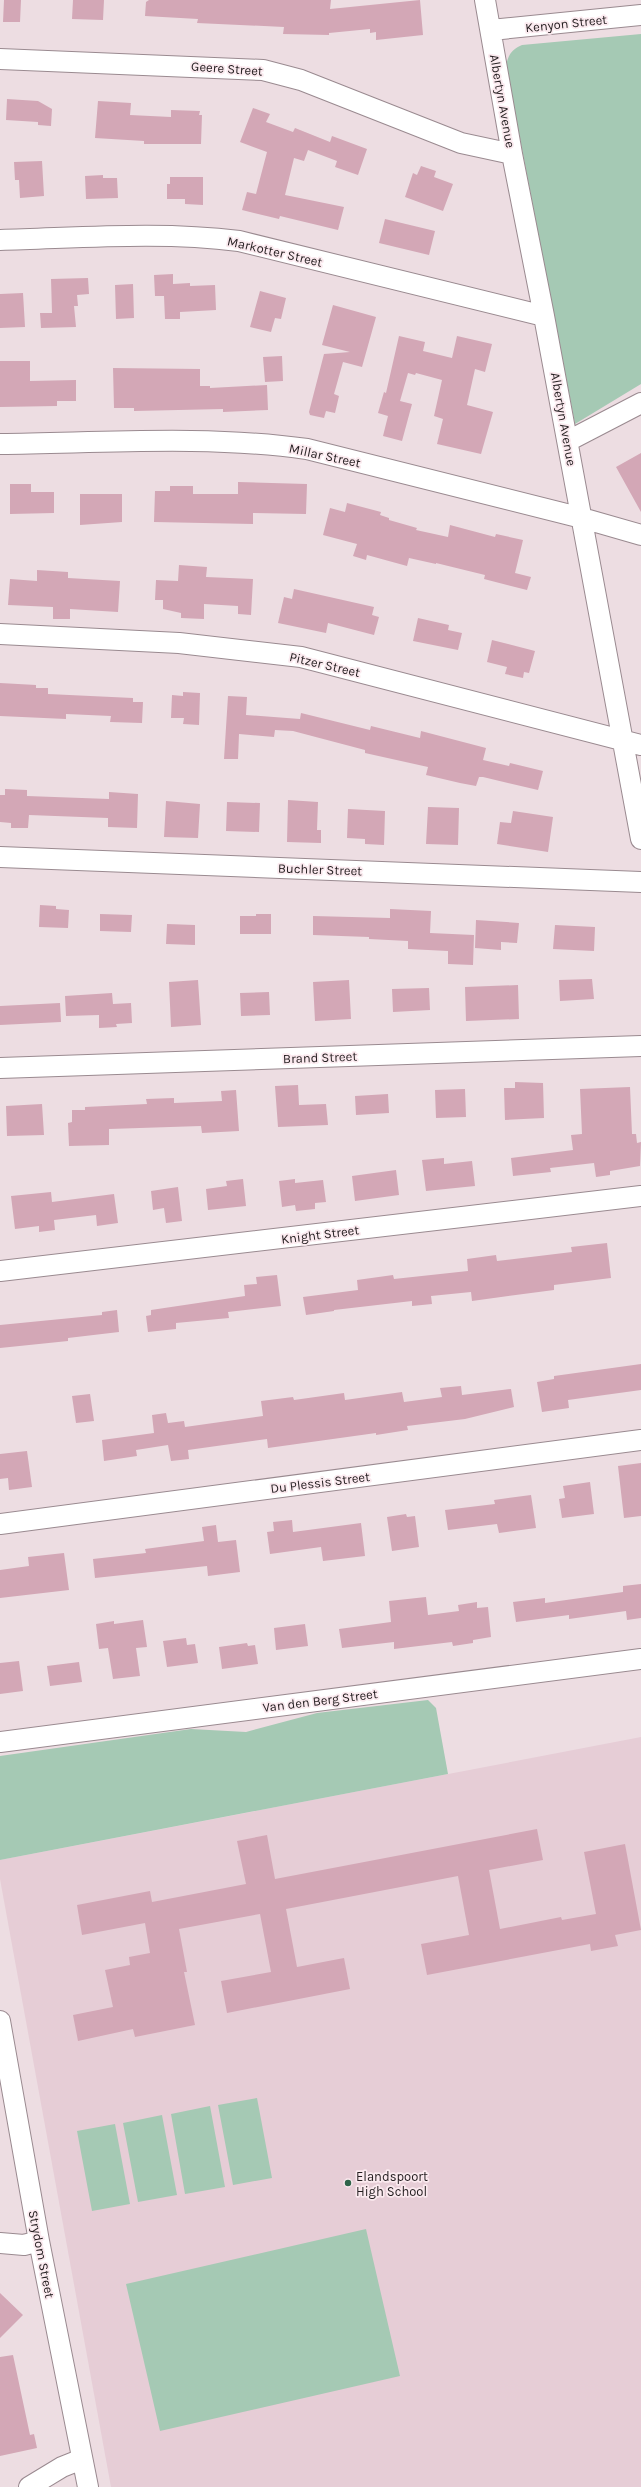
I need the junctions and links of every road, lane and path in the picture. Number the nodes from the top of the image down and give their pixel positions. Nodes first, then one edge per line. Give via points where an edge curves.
1 (485, 0) edge
2 (641, 15) edge
3 (491, 30) junction
4 (0, 59) edge
5 (512, 154) junction
6 (0, 240) edge
7 (544, 316) junction
8 (641, 402) edge
9 (568, 441) junction
10 (0, 444) edge
11 (582, 518) junction
12 (641, 536) edge
13 (0, 634) edge
14 (632, 742) edge
15 (641, 839) edge
16 (0, 856) edge
17 (641, 882) edge
18 (641, 1046) edge
19 (0, 1068) edge
20 (641, 1196) edge
21 (0, 1271) edge
22 (641, 1440) edge
23 (0, 1524) edge
24 (641, 1659) edge
25 (0, 1742) edge
26 (1, 2027) edge
27 (39, 2241) junction
28 (0, 2243) edge
29 (82, 2459) junction
30 (29, 2487) edge
31 (88, 2487) edge

1 - 3 street, Albertyn Avenue
2 - 3 street, Kenyon Street
3 - 5 street, Albertyn Avenue
4 - 5 street, Geere Street via 263,70 300,80 461,143
5 - 7 street, Albertyn Avenue
6 - 7 street, Markotter Street via 158,235 199,236 239,241
7 - 9 street, Albertyn Avenue
8 - 9 street
9 - 11 street, Albertyn Avenue
10 - 11 street, Millar Street via 267,444 307,449
11 - 12 street, Millar Street
11 - 14 street, Albertyn Avenue
13 - 14 street, Pitzer Street via 179,643 301,658
14 - 15 street, Albertyn Avenue
16 - 17 street, Buchler Street
18 - 19 street, Brand Street
20 - 21 street, Knight Street
22 - 23 street, Du Plessis Street
24 - 25 street, Van den Berg Street
26 - 27 street, Strydom Street
27 - 28 street via 24,2245
27 - 29 street, Strydom Street
29 - 30 street via 62,2467
29 - 31 street, Strydom Street

